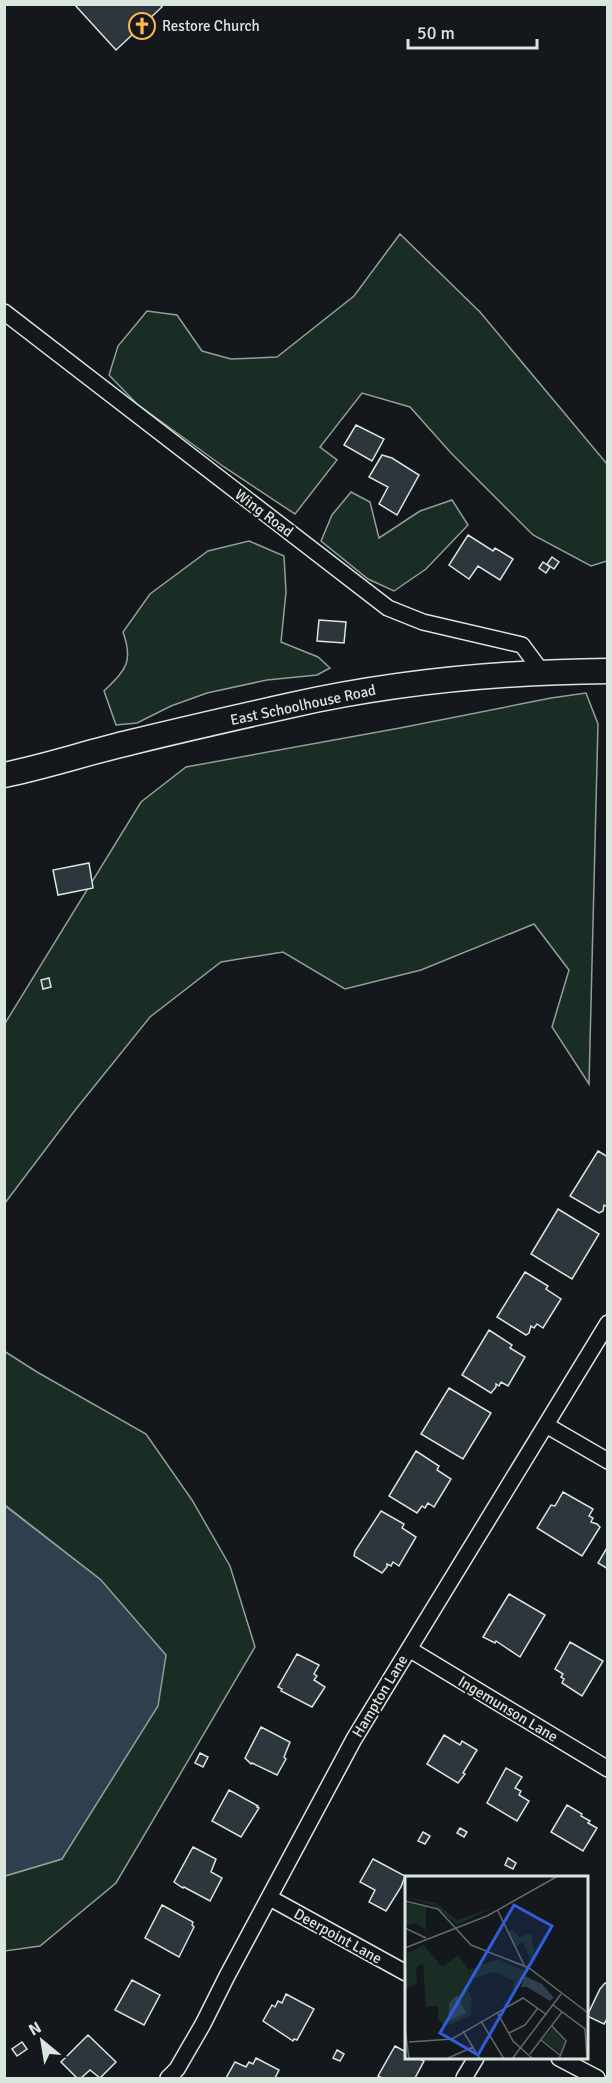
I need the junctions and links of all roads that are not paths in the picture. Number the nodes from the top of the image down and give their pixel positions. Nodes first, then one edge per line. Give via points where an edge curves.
1 (4, 312) edge
2 (608, 670) edge
3 (542, 672) junction
4 (4, 775) edge
5 (608, 1323) edge
6 (546, 1425) junction
7 (608, 1461) edge
8 (409, 1649) junction
9 (608, 1769) edge
10 (270, 1898) junction
11 (405, 1972) edge
12 (475, 2059) edge
13 (561, 2059) edge
14 (168, 2079) edge
15 (464, 2079) edge
16 (597, 2079) edge

1 - 3 street, Wing Road via 388,608 423,622 522,645
2 - 3 main road, East Schoolhouse Road
3 - 4 main road, East Schoolhouse Road via 421,684 294,705
5 - 6 street, Hampton Lane
6 - 7 street
6 - 8 street, Hampton Lane
8 - 9 street, Ingemunson Lane
8 - 10 street, Hampton Lane via 354,1739
10 - 11 street, Deerpoint Lane
10 - 14 street, Hampton Lane via 203,2024
12 - 15 street
13 - 16 street

